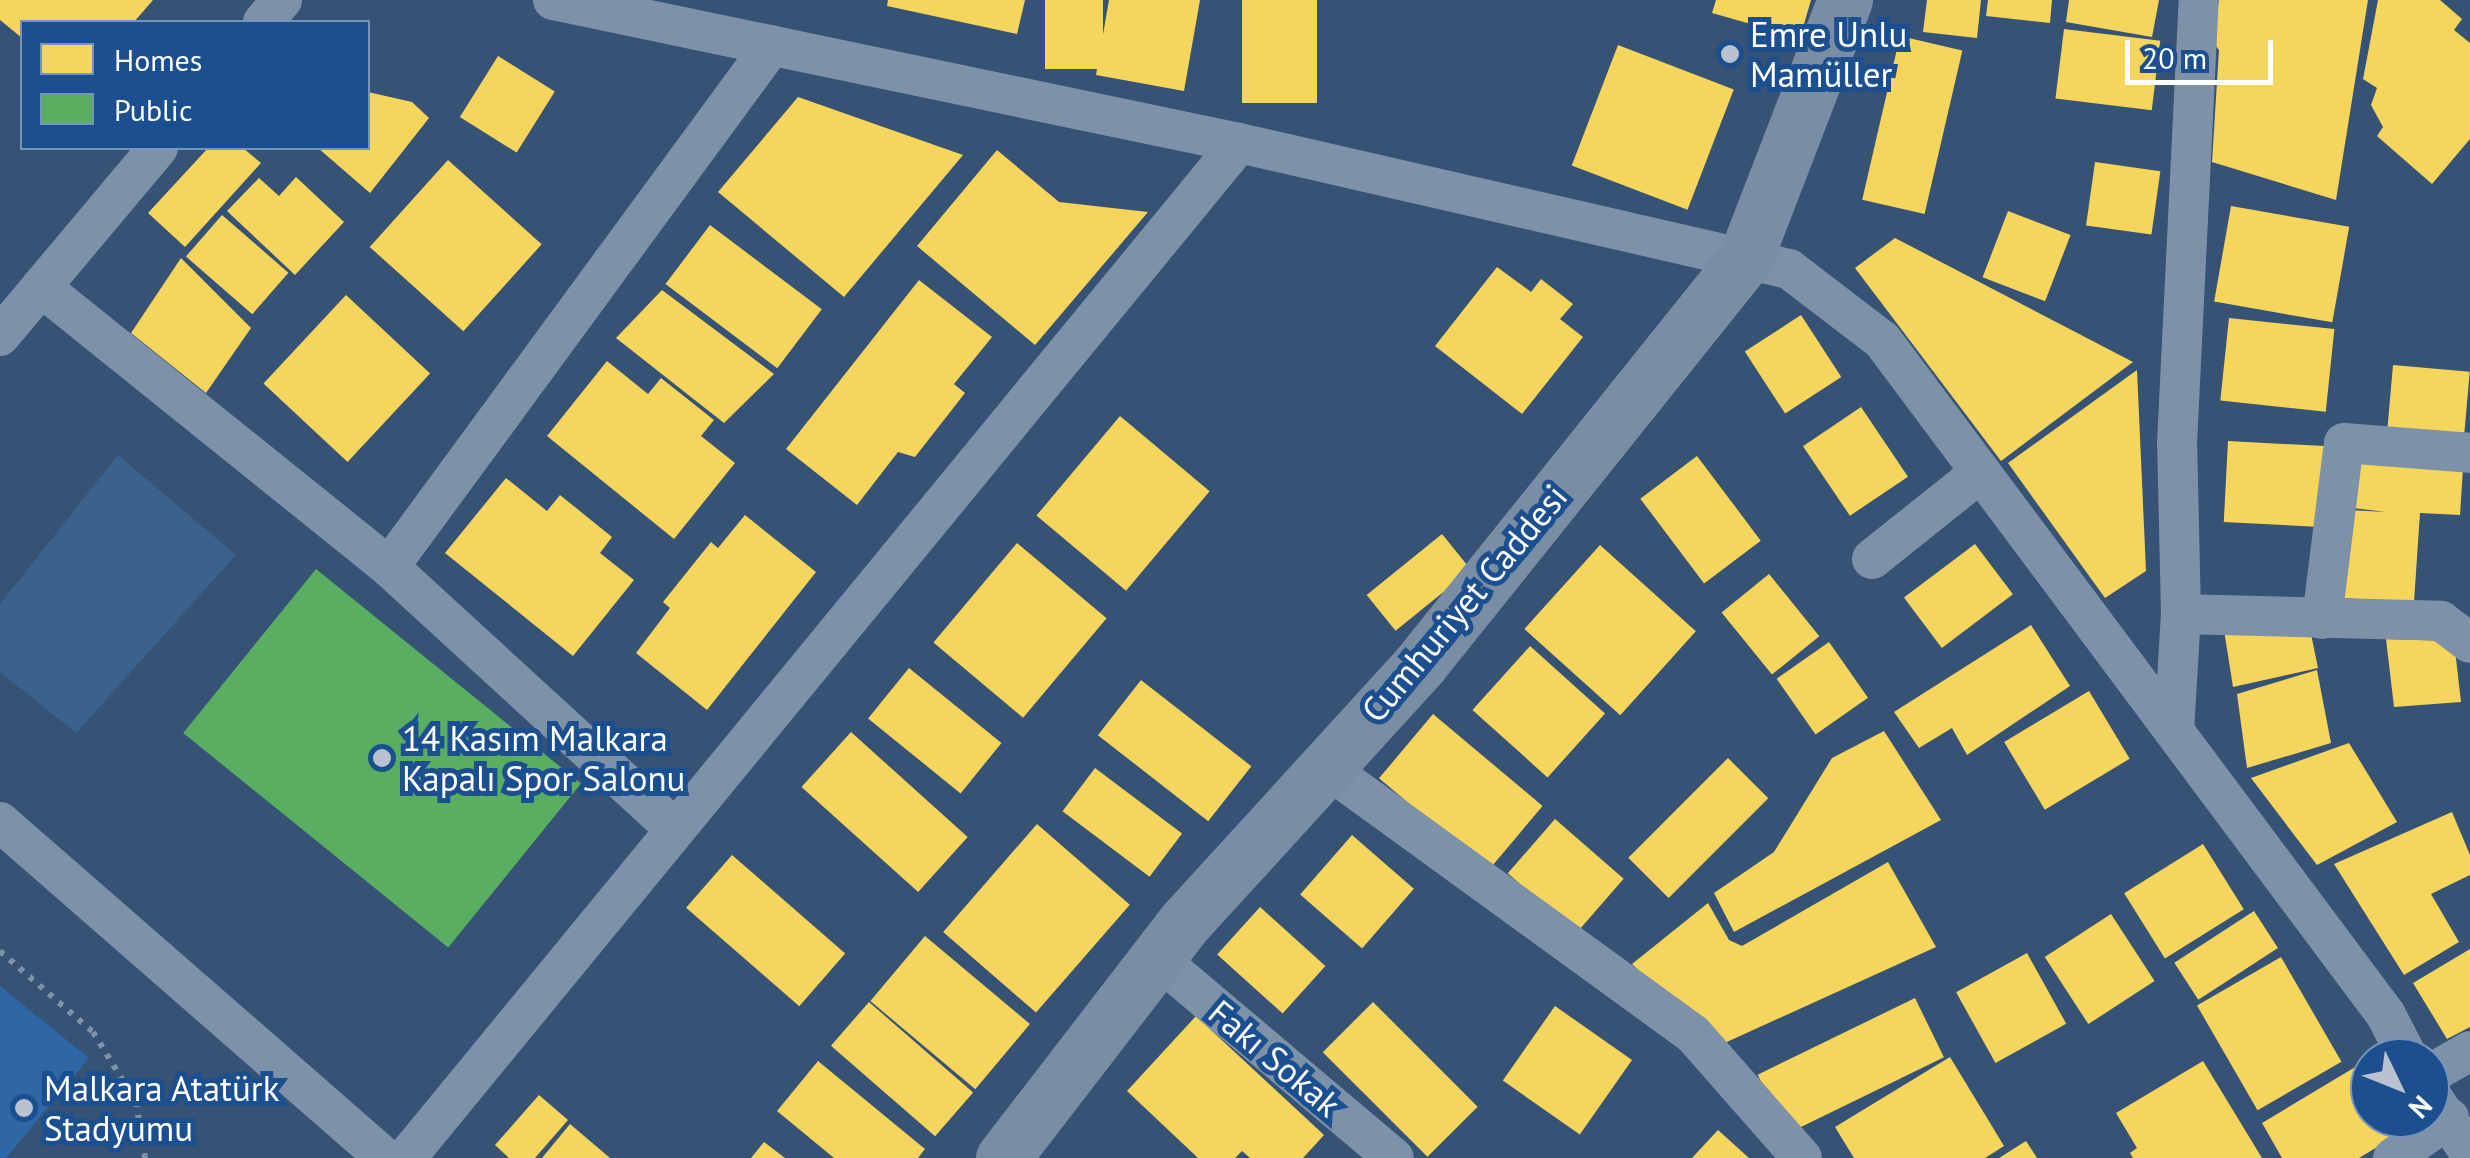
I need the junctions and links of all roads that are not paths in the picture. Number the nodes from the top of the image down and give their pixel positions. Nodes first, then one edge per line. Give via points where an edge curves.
1 (282, 0) edge
2 (554, 0) edge
3 (1845, 0) edge
4 (2200, 0) edge
5 (266, 20) edge
6 (772, 46) junction
7 (1239, 143) junction
8 (156, 150) edge
9 (1745, 259) junction
10 (41, 287) junction
11 (0, 336) edge
12 (2470, 453) edge
13 (1981, 472) junction
14 (1872, 559) dead end
15 (388, 567) junction
16 (2181, 614) junction
17 (2322, 619) junction
18 (2470, 643) edge
19 (2174, 731) junction
20 (1324, 766) junction
21 (0, 822) edge
22 (674, 828) junction
23 (1157, 958) junction
24 (2398, 1038) edge
25 (2450, 1123) edge
26 (2411, 1138) edge
27 (2470, 1153) edge
28 (385, 1158) edge
29 (406, 1158) edge
30 (1003, 1158) edge
31 (1394, 1158) edge
32 (1802, 1158) edge
33 (2393, 1158) edge

1 - 5 street
2 - 6 street
3 - 9 street, Cumhuriyet Caddesi
4 - 16 street via 2177,444
6 - 7 street
6 - 15 street
7 - 9 street
7 - 22 street
8 - 10 street
9 - 13 street via 1790,269 1882,340
9 - 20 street, Cumhuriyet Caddesi via 1422,663
10 - 11 street
10 - 15 street
12 - 17 street via 2344,443
13 - 14 street
13 - 19 street
15 - 22 street
16 - 17 street
16 - 19 street
17 - 18 street via 2441,622
19 - 24 street
20 - 23 street, Cumhuriyet Caddesi
20 - 32 street via 1692,1034
21 - 28 street
22 - 29 street
23 - 30 street, Cumhuriyet Caddesi
23 - 31 street, Fakı Sokak
25 - 27 street
26 - 33 street

